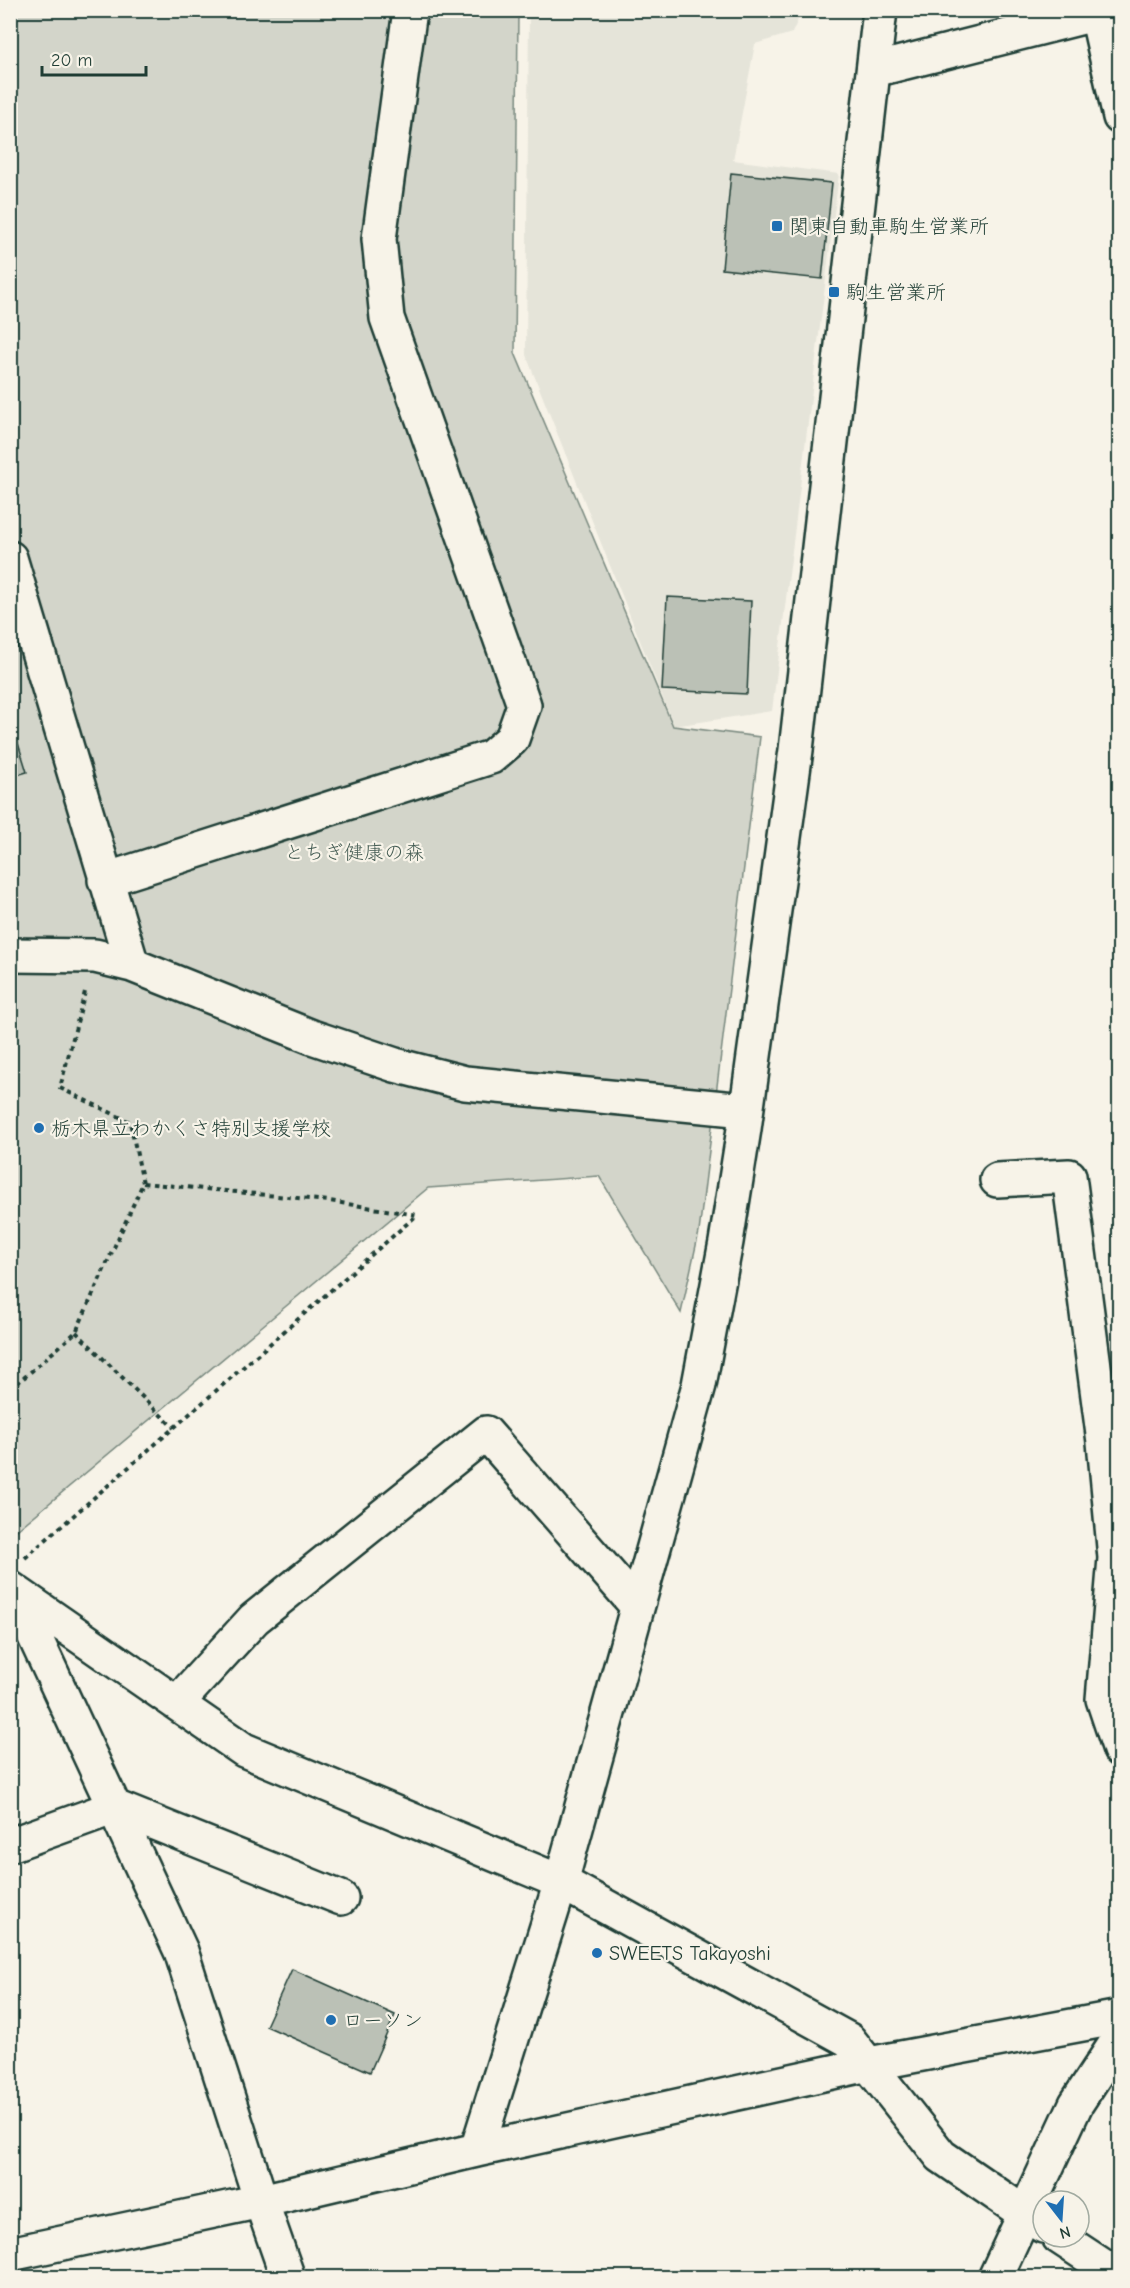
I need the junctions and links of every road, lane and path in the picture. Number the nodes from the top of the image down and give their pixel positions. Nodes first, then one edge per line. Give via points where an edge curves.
1 (410, 10) edge
2 (880, 10) edge
3 (1101, 12) edge
4 (874, 70) junction
5 (1119, 117) edge
6 (10, 558) edge
7 (105, 880) junction
8 (10, 955) edge
9 (95, 956) junction
10 (132, 965) junction
11 (745, 1110) junction
12 (997, 1180) dead end
13 (143, 1183) junction
14 (76, 1332) junction
15 (10, 1390) edge
16 (174, 1428) junction
17 (1112, 1441) edge
18 (1117, 1558) edge
19 (14, 1580) edge
20 (638, 1606) junction
21 (177, 1703) junction
22 (1119, 1749) edge
23 (115, 1807) junction
24 (10, 1845) edge
25 (561, 1882) junction
26 (341, 1898) dead end
27 (1119, 2017) edge
28 (1119, 2037) edge
29 (869, 2064) junction
30 (477, 2150) junction
31 (1045, 2189) edge
32 (261, 2201) junction
33 (1031, 2219) edge
34 (1031, 2225) edge
35 (1077, 2249) edge
36 (10, 2254) edge
37 (1119, 2273) edge
38 (288, 2277) edge
39 (995, 2277) edge

1 - 7 street via 379,239 387,318 524,705 512,739 491,757
2 - 4 street
3 - 4 street
3 - 5 street
4 - 11 street via 796,750
6 - 7 street
7 - 10 street
8 - 9 street
9 - 10 street
9 - 13 path via 60,1088 130,1122
10 - 11 street via 312,1037 465,1083
11 - 20 street via 726,1242 699,1385
12 - 17 street via 1069,1176
13 - 14 path
13 - 16 path via 329,1201 417,1215
14 - 15 path
14 - 16 path
16 - 19 path
17 - 18 street
18 - 22 street via 1103,1699
19 - 21 street
19 - 23 street
20 - 21 street via 486,1433 254,1619
20 - 25 street
21 - 25 street via 244,1750
23 - 24 street
23 - 26 street
23 - 32 street via 181,1951
25 - 29 street via 849,2040
25 - 30 street
27 - 29 street
28 - 31 street via 1076,2104
29 - 30 street
29 - 33 street via 941,2156
30 - 32 street
32 - 36 street
32 - 38 street
34 - 39 street
35 - 37 street

